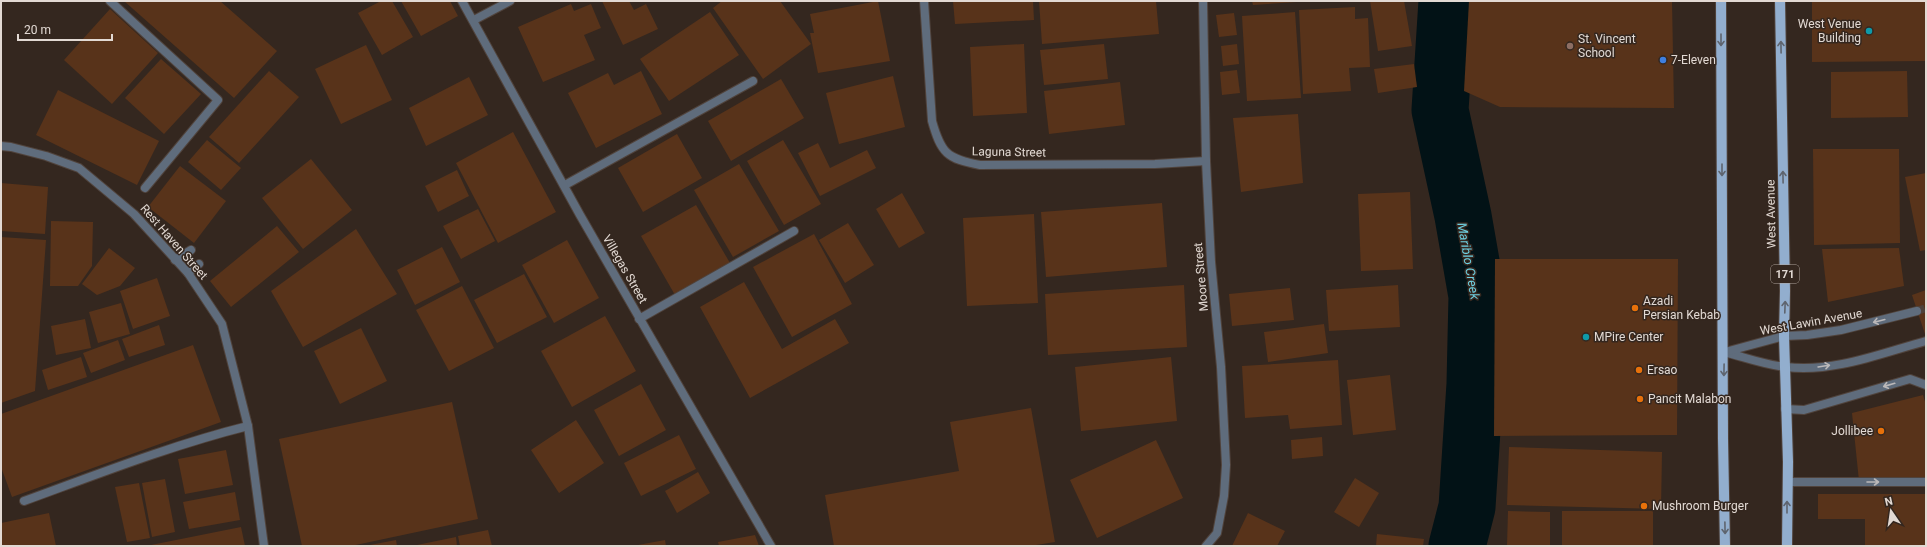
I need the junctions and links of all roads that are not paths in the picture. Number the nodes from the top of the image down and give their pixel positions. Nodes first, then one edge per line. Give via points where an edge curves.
1 (110, 1) edge
2 (462, 1) edge
3 (510, 1) edge
4 (924, 1) edge
5 (1203, 1) edge
6 (1721, 1) edge
7 (1780, 1) edge
8 (474, 20) junction
9 (753, 81) dead end
10 (1, 146) edge
11 (1206, 161) junction
12 (565, 185) junction
13 (145, 188) dead end
14 (794, 231) dead end
15 (191, 250) dead end
16 (175, 260) junction
17 (199, 264) dead end
18 (188, 273) junction
19 (1917, 311) tunnel mouth
20 (640, 319) junction
21 (1784, 336) junction
22 (1926, 340) edge
23 (1724, 352) junction
24 (1786, 367) junction
25 (1926, 385) edge
26 (1785, 409) junction
27 (248, 426) junction
28 (1787, 482) junction
29 (1926, 482) edge
30 (24, 501) dead end
31 (264, 546) edge
32 (771, 546) edge
33 (1206, 546) edge
34 (1726, 546) edge
35 (1787, 546) edge

1 - 13 street via 218,100
2 - 8 street, Villegas Street
3 - 8 street
4 - 11 street, Laguna Street via 932,121 943,151 959,162 988,165 1154,164
5 - 11 street, Moore Street
6 -> 23 main road
21 -> 7 main road, West Avenue / 171
8 - 12 street, Villegas Street
9 - 12 street
10 - 16 street, Rest Haven Street via 46,156 79,168 134,214
11 - 33 street, Moore Street via 1226,465 1224,496 1217,533
12 - 20 street, Villegas Street
14 - 20 street
15 - 16 street
16 - 18 street, Rest Haven Street
17 - 18 street
18 - 27 street, Rest Haven Street via 222,324
19 -> 21 street, West Lawin Avenue via 1841,330
20 - 32 street, Villegas Street
21 - 23 street, West Lawin Avenue
21 - 24 main road, West Avenue / 171
24 -> 22 street via 1809,368 1850,362
23 - 24 street
23 -> 34 main road
24 - 26 main road, West Avenue / 171
25 -> 26 street via 1910,379 1804,410
26 - 28 main road, West Avenue / 171
27 - 30 street via 107,470
27 - 31 street, Rest Haven Street
28 -> 29 street
35 -> 28 main road, West Avenue / 171

